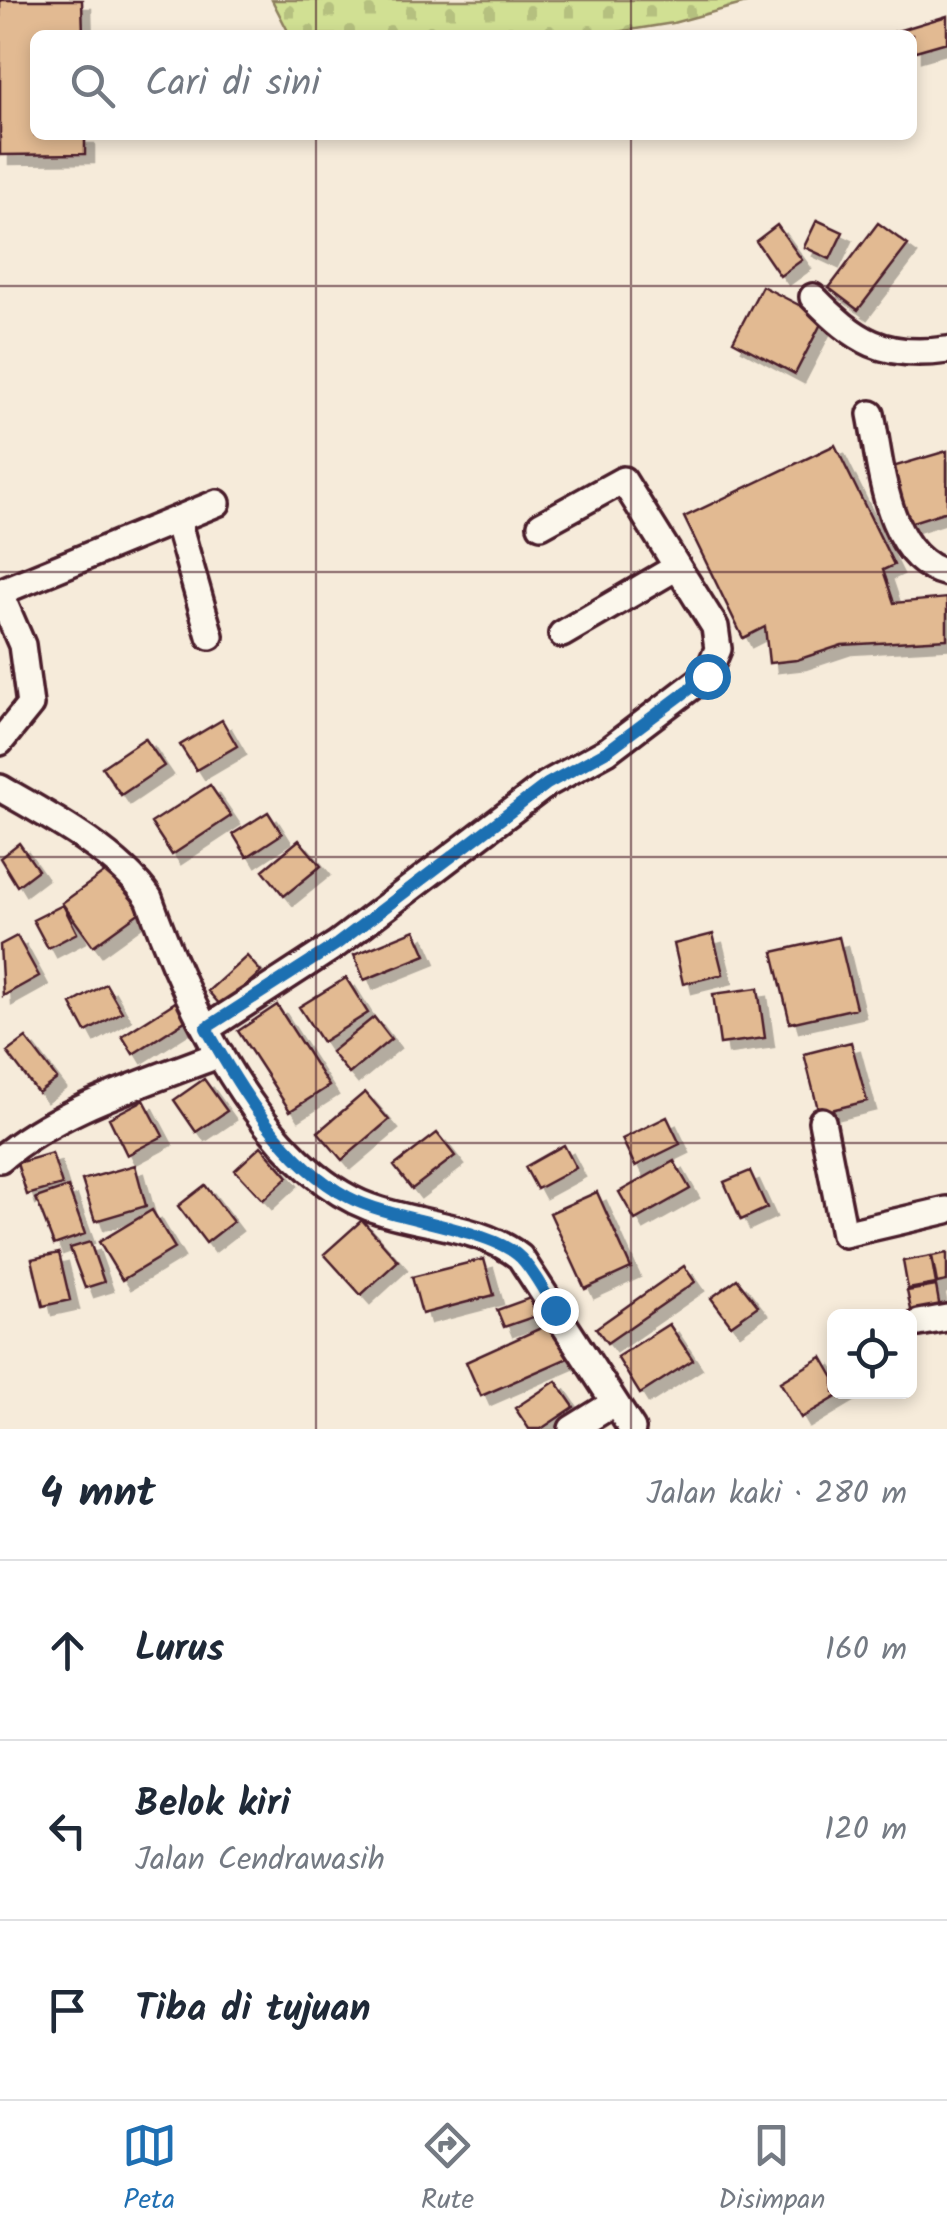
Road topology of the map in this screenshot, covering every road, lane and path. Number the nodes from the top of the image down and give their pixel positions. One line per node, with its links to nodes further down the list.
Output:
1 (813, 297): 2 (street)
2 (947, 350)
3 (871, 414): 8 (street)
4 (217, 503): 5 (street)
5 (177, 520): 9 (street); 11 (street)
6 (541, 525): 7 (street)
7 (677, 567): 10 (street); 14 (street)
8 (947, 573)
9 (0, 593): 12 (street)
10 (562, 634)
11 (210, 636)
12 (0, 742)
13 (0, 788): 14 (street)
14 (206, 1028): 15 (street)
15 (220, 1054): 17 (street); 21 (street)
16 (822, 1121): 18 (street)
17 (0, 1159)
18 (947, 1210)
19 (947, 1318): 20 (street)
20 (919, 1323)
21 (614, 1402): 22 (street); 23 (street)
22 (572, 1429)
23 (632, 1429)

